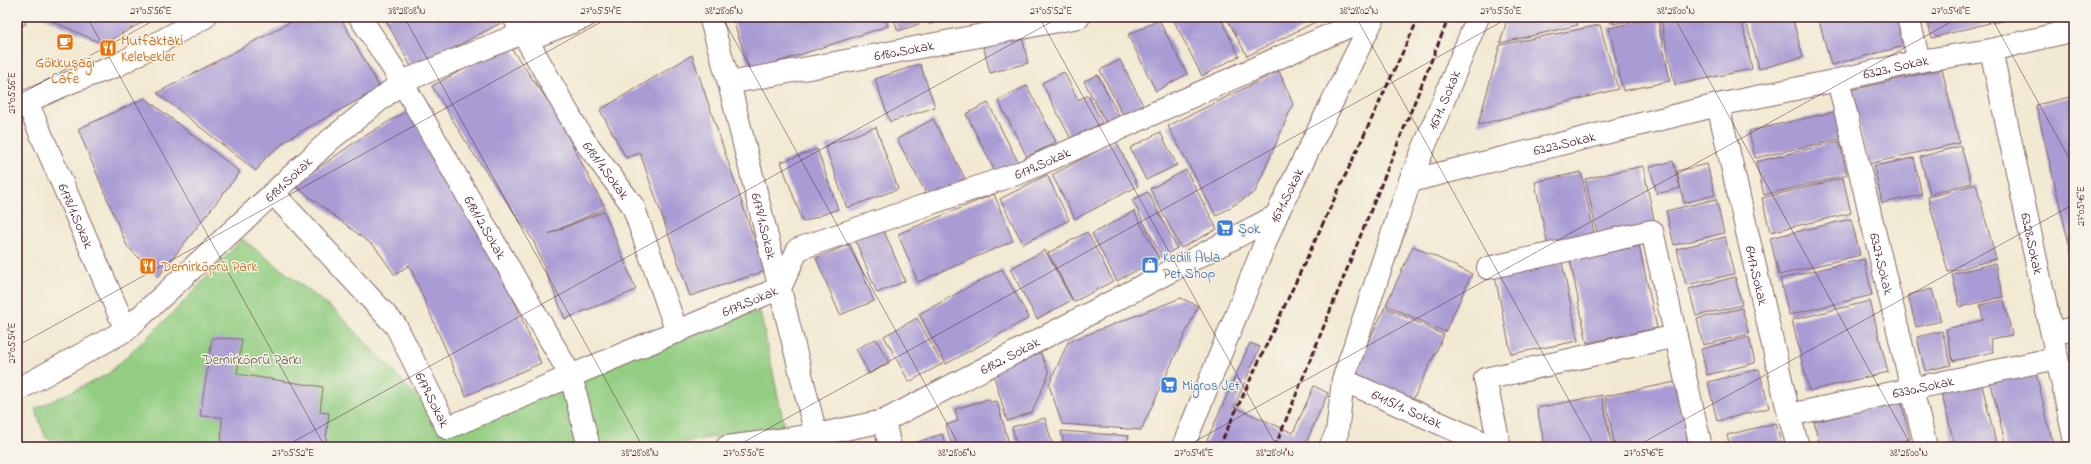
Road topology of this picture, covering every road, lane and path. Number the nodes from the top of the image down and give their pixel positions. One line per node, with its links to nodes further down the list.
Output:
1 (205, 17): 17 (street)
2 (360, 17): 15 (street, 6181/2.Sokak)
3 (585, 17): 10 (street, 6181.Sokak)
4 (710, 17): 16 (street, 6179/1.Sokak)
5 (1079, 17): 16 (street, 6180.Sokak)
6 (1370, 17): 23 (street, 6179.Sokak)
7 (1374, 17): 21 (street, 1671.Sokak)
8 (1478, 17): 19 (street, 1671. Sokak)
9 (1908, 17): 13 (street)
10 (518, 25): 15 (street, 6181.Sokak); 26 (street, 6181/1.Sokak)
11 (2074, 30): 12 (street, 6323. Sokak)
12 (1991, 50): 13 (street, 6323. Sokak); 27 (street, 6328.Sokak)
13 (1919, 61): 14 (street, 6323. Sokak)
14 (1838, 80): 18 (street, 6323. Sokak); 32 (street, 6327.Sokak)
15 (402, 82): 20 (street, 6181.Sokak); 30 (street, 6181/2.Sokak)
16 (729, 83): 23 (street, 6179/1.Sokak)
17 (22, 104): 25 (street, 6178/1.Sokak)
18 (1718, 104): 19 (street, 6323.Sokak); 34 (street, 6417.Sokak)
19 (1410, 181): 31 (street)
20 (274, 194): 25 (street, 6181.Sokak); 30 (street, 6179.Sokak)
21 (1276, 216): 35 (street, 6182. Sokak); 41 (street, 1671.Sokak)
22 (1488, 268): 28 (street)
23 (780, 288): 26 (street, 6179.Sokak); 36 (street, 6179/1.Sokak)
24 (2074, 328): 27 (street)
25 (126, 330): 33 (street, 6181.Sokak)
26 (677, 332): 30 (street, 6179.Sokak)
27 (2052, 333): 29 (street, 6328.Sokak)
28 (1676, 336): 44 (street); 45 (street)
29 (2057, 358): 32 (street, 6330.Sokak); 37 (street, 6328.Sokak)
30 (571, 376): 38 (street, 6181/2.Sokak)
31 (1343, 380): 42 (street); 43 (street, 6415/1. Sokak)
32 (1913, 389): 34 (street, 6330.Sokak); 47 (street, 6327.Sokak)
33 (17, 390)
34 (1789, 415): 46 (street, 6417.Sokak)
35 (884, 421): 36 (street, 6182. Sokak); 40 (street)
36 (816, 435): 39 (street, 6182. Sokak)
37 (2074, 437)
38 (589, 447)
39 (727, 447)
40 (890, 447)
41 (1183, 447)
42 (1330, 447)
43 (1492, 447)
44 (1500, 447)
45 (1701, 447)
46 (1798, 447)
47 (1926, 447)

